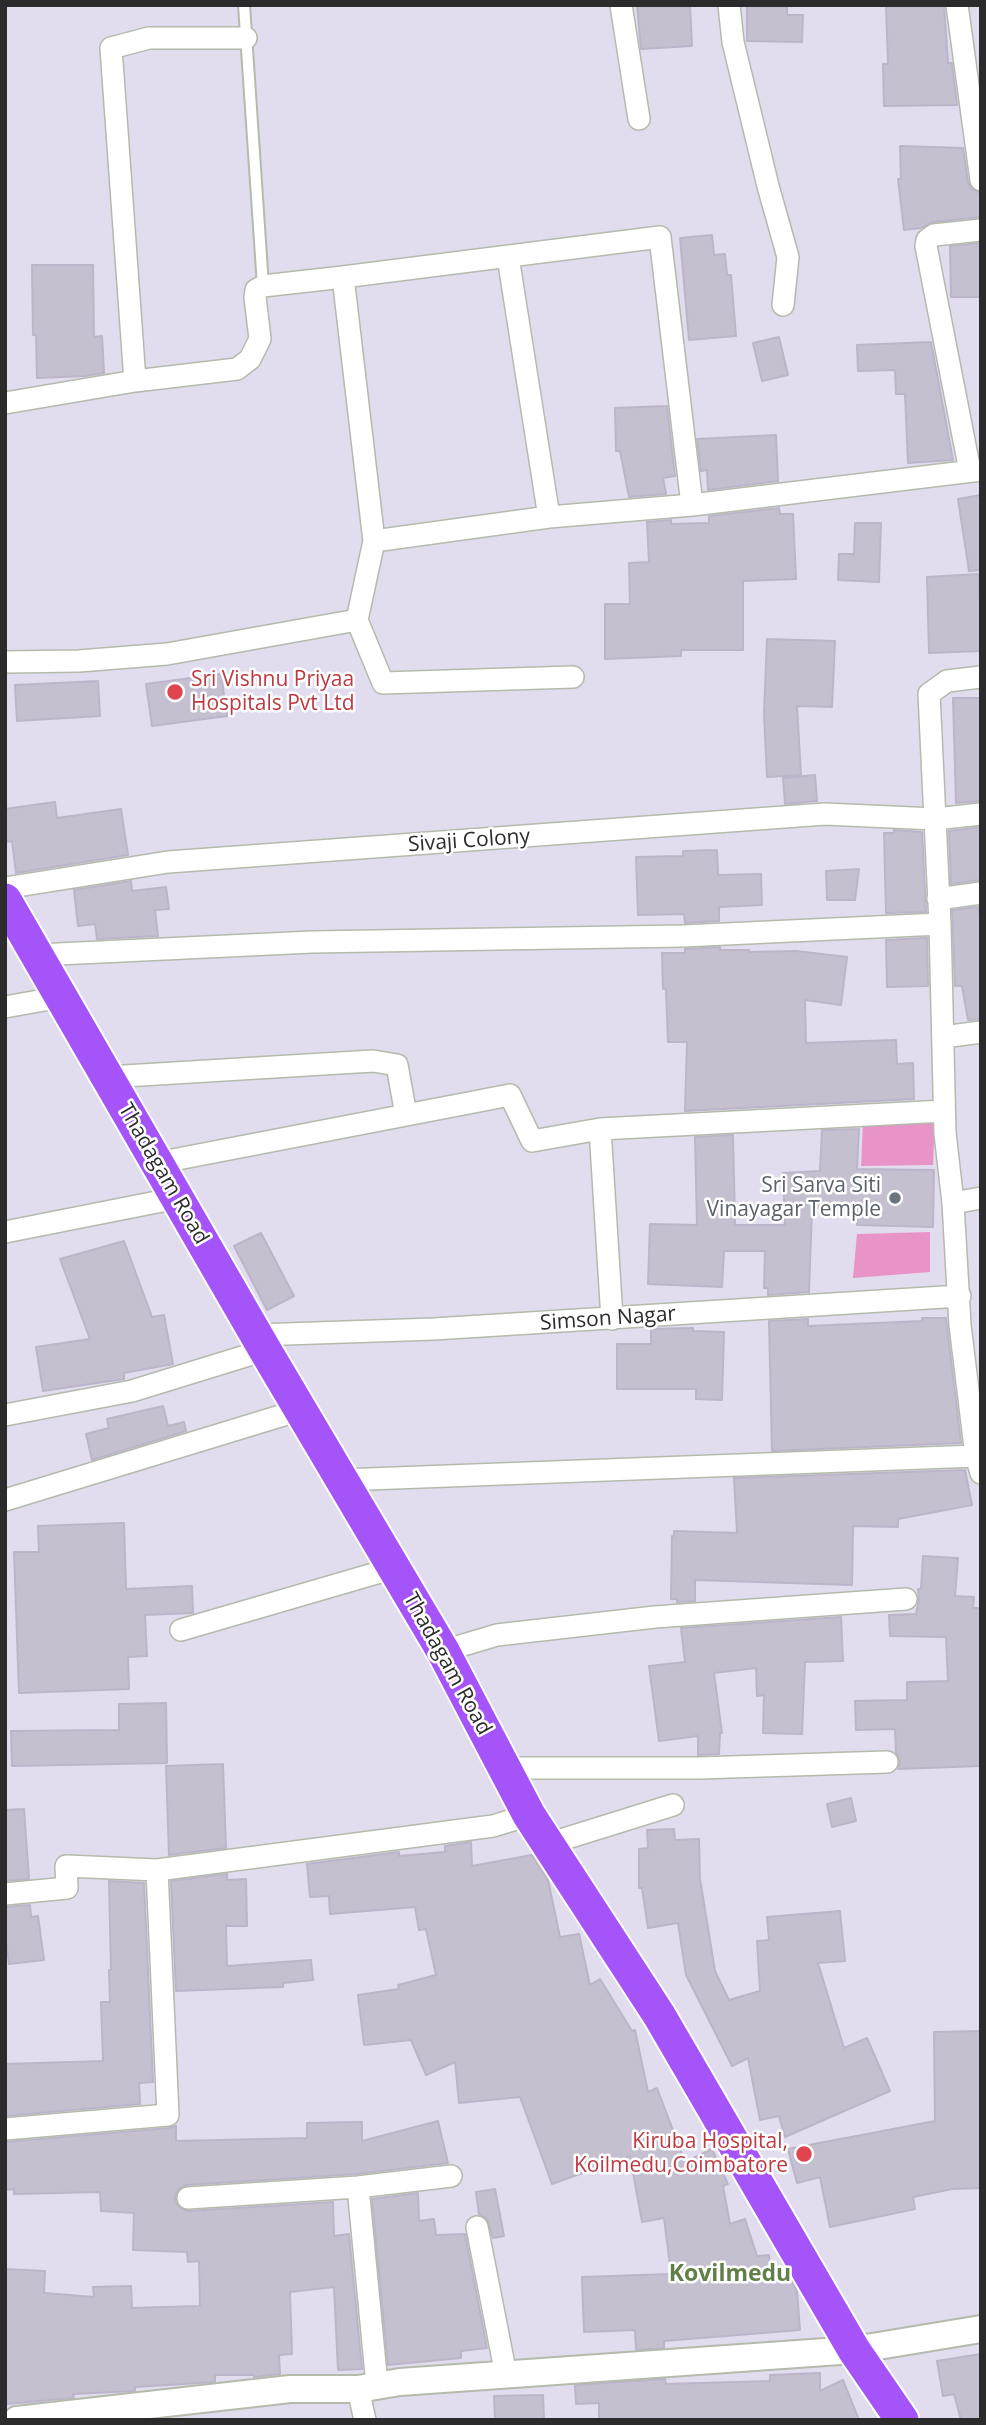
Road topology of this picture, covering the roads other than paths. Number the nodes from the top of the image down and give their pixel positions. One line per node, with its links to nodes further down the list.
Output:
1 (244, 5): 5 (lane)
2 (621, 5): 6 (street)
3 (729, 5): 12 (street)
4 (957, 5): 7 (street)
5 (246, 38): 11 (lane); 13 (street)
6 (639, 119)
7 (981, 180)
8 (981, 230): 15 (street)
9 (508, 257): 10 (street); 16 (street); 17 (street)
10 (343, 277): 11 (street); 18 (street)
11 (263, 286): 13 (street)
12 (783, 305)
13 (135, 382): 14 (street)
14 (5, 402)
15 (975, 470): 16 (street)
16 (692, 505): 17 (street)
17 (549, 517): 18 (street)
18 (374, 541): 19 (street)
19 (357, 620): 20 (street); 21 (street)
20 (5, 662)
21 (573, 677)
22 (981, 677): 24 (street)
23 (981, 814): 24 (street, Sivaji Colony)
24 (935, 819): 25 (street, Sivaji Colony); 27 (street)
25 (5, 888)
26 (981, 893): 27 (street)
27 (938, 899): 29 (street)
28 (5, 900): 30 (main road, Thadagam Road)
29 (940, 924): 30 (street); 34 (street)
30 (37, 955): 31 (main road, Thadagam Road)
31 (61, 997): 32 (street); 35 (main road, Thadagam Road)
32 (5, 1007)
33 (981, 1032): 34 (street)
34 (943, 1037): 36 (street)
35 (108, 1077): 37 (street); 39 (main road, Thadagam Road)
36 (944, 1111): 38 (street); 42 (street)
37 (406, 1115): 38 (street); 39 (street)
38 (600, 1129): 45 (street)
39 (157, 1163): 40 (main road, Thadagam Road)
40 (177, 1198): 43 (street); 46 (main road, Thadagam Road)
41 (981, 1198): 42 (street)
42 (953, 1203): 44 (street)
43 (5, 1232)
44 (960, 1296): 45 (street, Simson Nagar); 49 (street)
45 (612, 1319): 46 (street, Simson Nagar)
46 (261, 1343): 47 (main road, Thadagam Road); 48 (street, Simson Nagar)
47 (300, 1410): 50 (main road, Thadagam Road); 51 (street)
48 (5, 1415)
49 (979, 1465): 50 (street)
50 (342, 1480): 52 (main road, Thadagam Road)
51 (5, 1500)
52 (394, 1568): 54 (street); 55 (main road, Thadagam Road)
53 (905, 1599): 55 (street)
54 (181, 1630)
55 (443, 1651): 57 (main road, Thadagam Road)
56 (887, 1762): 57 (street)
57 (504, 1768): 59 (main road, Thadagam Road)
58 (673, 1805): 60 (street)
59 (529, 1815): 60 (main road, Thadagam Road); 61 (street)
60 (548, 1844): 69 (main road, Thadagam Road)
61 (157, 1870): 62 (street); 63 (street)
62 (5, 1894)
63 (5, 2129)
64 (451, 2176): 65 (street)
65 (358, 2187): 66 (street); 71 (street)
66 (188, 2198)
67 (477, 2227): 70 (street)
68 (981, 2329): 69 (street)
69 (854, 2350): 70 (street); 74 (main road, Thadagam Road)
70 (506, 2375): 71 (street)
71 (367, 2387): 72 (street); 73 (street)
72 (17, 2420)
73 (365, 2420)
74 (902, 2420)

